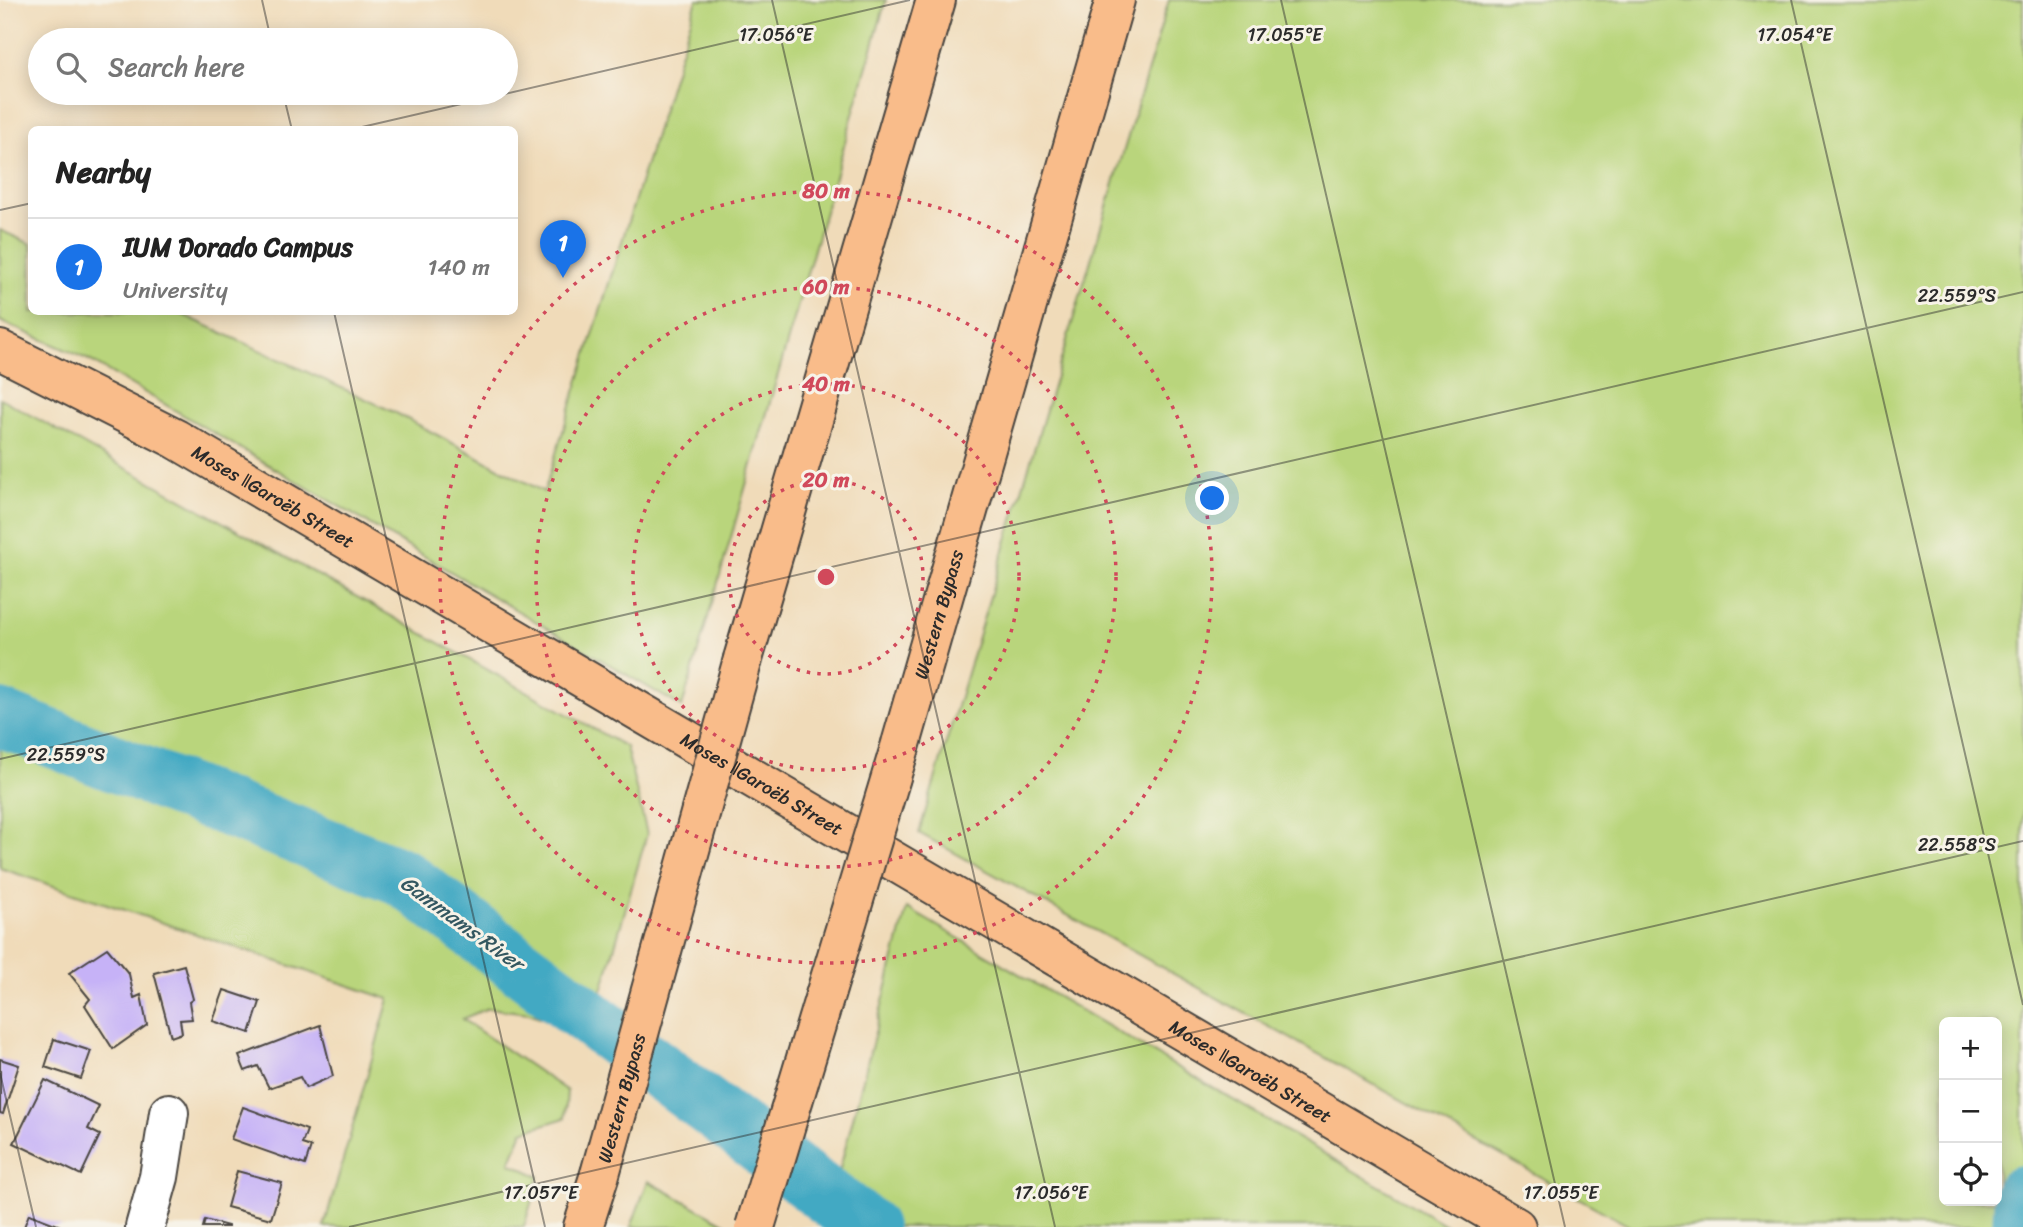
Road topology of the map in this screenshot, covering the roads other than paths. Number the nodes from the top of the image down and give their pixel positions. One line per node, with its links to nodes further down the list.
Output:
1 (936, 0): 6 (main road, Western Bypass, bridge)
2 (1115, 0): 7 (main road, Western Bypass, bridge)
3 (0, 350): 8 (main road, Moses ǁGaroëb Street)
4 (169, 1113): 5 (street)
5 (145, 1227)
6 (583, 1227)
7 (755, 1227)
8 (1516, 1227)

